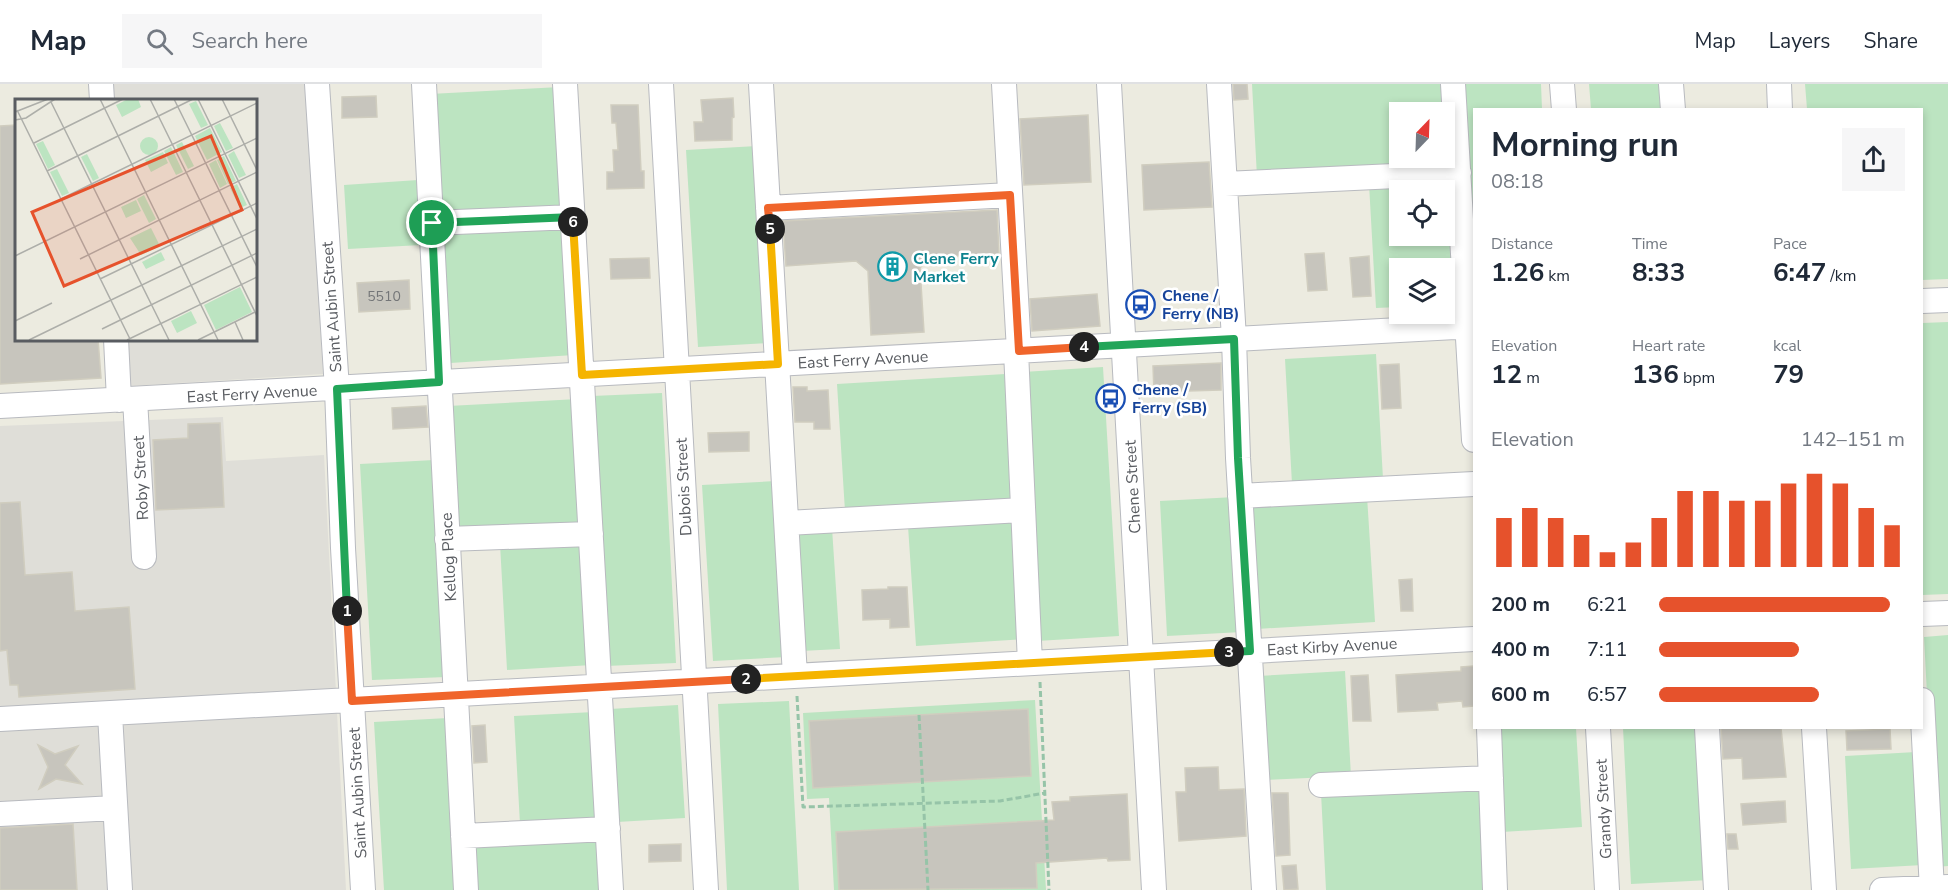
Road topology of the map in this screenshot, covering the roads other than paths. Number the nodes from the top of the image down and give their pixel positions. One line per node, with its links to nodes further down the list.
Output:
1 (101, 84): 14 (street)
2 (317, 84): 35 (street, Saint Aubin Street)
3 (424, 84): 23 (street, Kellog Place)
4 (566, 84): 22 (street)
5 (661, 84): 32 (street, Dubois Street)
6 (761, 84): 21 (street)
7 (1004, 84): 20 (street)
8 (1109, 84): 29 (street, Chene Street)
9 (1220, 84): 19 (street)
10 (1453, 84): 18 (street)
11 (1563, 84): 15 (street)
12 (1671, 84): 16 (street)
13 (1779, 84): 17 (street)
14 (102, 99)
15 (1564, 108)
16 (1673, 108)
17 (1780, 108)
18 (1459, 173): 19 (street); 26 (street)
19 (1225, 184): 27 (street)
20 (1010, 195): 21 (street); 30 (street)
21 (768, 208): 31 (street)
22 (573, 217): 23 (street); 33 (street)
23 (432, 223): 34 (street, Kellog Place)
24 (1948, 300): 25 (street)
25 (1923, 301)
26 (1471, 326): 27 (street, East Ferry Avenue); 37 (street)
27 (1234, 339): 29 (street, East Ferry Avenue); 40 (street)
28 (116, 340): 36 (street, Roby Street)
29 (1124, 345): 30 (street, East Ferry Avenue); 50 (street, Chene Street)
30 (1017, 351): 31 (street, East Ferry Avenue); 41 (street)
31 (778, 364): 32 (street, East Ferry Avenue); 42 (street)
32 (677, 369): 33 (street, East Ferry Avenue); 53 (street, Dubois Street)
33 (582, 375): 34 (street, East Ferry Avenue); 43 (street)
34 (439, 382): 35 (street, East Ferry Avenue); 44 (street, Kellog Place)
35 (337, 389): 36 (street, East Ferry Avenue); 56 (street, Saint Aubin Street)
36 (127, 400): 38 (street, East Ferry Avenue); 45 (street, Roby Street)
37 (1473, 402)
38 (0, 406)
39 (1473, 484): 40 (street)
40 (1240, 496): 49 (street)
41 (1023, 510): 42 (street); 51 (street)
42 (787, 523): 52 (street)
43 (591, 534): 44 (street); 54 (street)
44 (447, 539): 55 (street, Kellog Place)
45 (144, 557)
46 (1948, 613): 47 (street)
47 (1923, 614)
48 (1473, 639): 49 (street, East Kirby Avenue)
49 (1250, 651): 50 (street, East Kirby Avenue); 77 (street)
50 (1141, 657): 51 (street, East Kirby Avenue); 76 (street, Chene Street)
51 (1034, 663): 52 (street, East Kirby Avenue)
52 (795, 676): 53 (street, East Kirby Avenue)
53 (694, 682): 54 (street, East Kirby Avenue); 75 (street, Dubois Street)
54 (600, 687): 55 (street, East Kirby Avenue); 68 (street)
55 (456, 695): 56 (street, East Kirby Avenue); 69 (street, Kellog Place)
56 (352, 701): 58 (street, East Kirby Avenue); 72 (street, Saint Aubin Street)
57 (1923, 713): 70 (street)
58 (110, 714): 59 (street, East Kirby Avenue); 66 (street)
59 (0, 719)
60 (1490, 729): 64 (street)
61 (1598, 729): 79 (street, Grandy Street)
62 (1707, 729): 80 (street)
63 (1814, 729): 81 (street)
64 (1491, 778): 65 (street); 78 (street)
65 (1321, 785)
66 (115, 808): 67 (street); 71 (street)
67 (0, 814)
68 (608, 829): 69 (street); 74 (street)
69 (463, 836): 73 (street, Kellog Place)
70 (1937, 888): 82 (street)
71 (120, 890)
72 (363, 890)
73 (466, 890)
74 (611, 890)
75 (706, 890)
76 (1154, 890)
77 (1264, 890)
78 (1495, 890)
79 (1607, 890)
80 (1716, 890)
81 (1824, 890)
82 (1882, 890)

